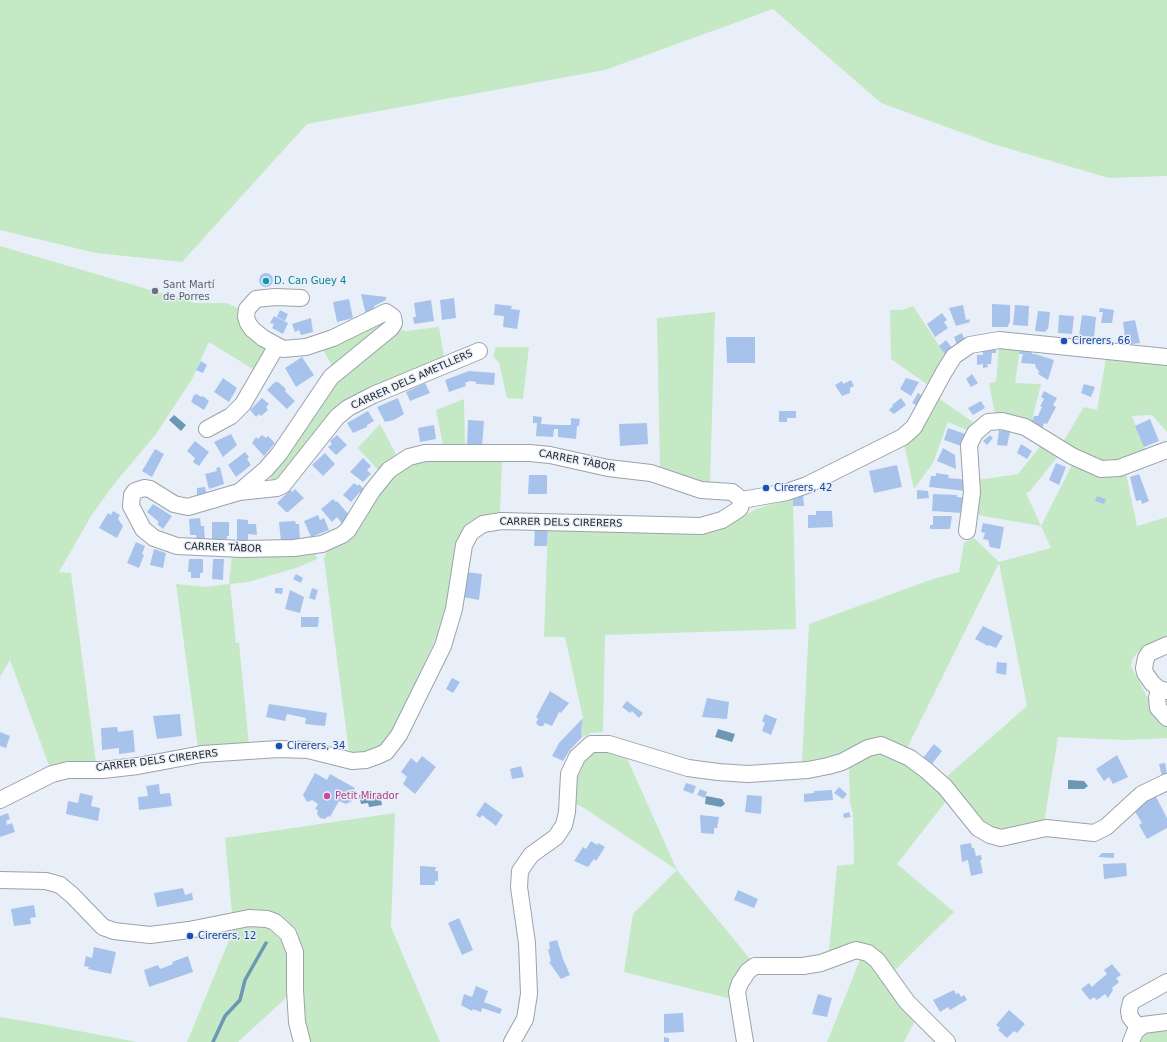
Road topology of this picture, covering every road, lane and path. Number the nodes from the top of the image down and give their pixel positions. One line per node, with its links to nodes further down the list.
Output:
1 (301, 298): 2 (street)
2 (276, 347): 5 (street); 7 (street, CARRER TÀBOR)
3 (479, 351): 7 (street, CARRER DELS AMETLLERS)
4 (1167, 356): 8 (street)
5 (207, 429)
6 (1167, 450): 9 (street)
7 (239, 492): 8 (street, CARRER TÀBOR)
8 (742, 500): 14 (street, CARRER DELS CIRERERS)
9 (966, 531)
10 (1167, 645): 11 (street)
11 (1163, 690): 12 (street)
12 (1167, 718)
13 (1167, 782): 20 (street)
14 (0, 800)
15 (0, 880): 19 (street)
16 (1167, 982): 18 (street)
17 (1167, 1022): 18 (street)
18 (1139, 1028): 23 (street)
19 (302, 1042)
20 (512, 1042)
21 (745, 1042): 22 (street)
22 (947, 1042)
23 (1132, 1042)

